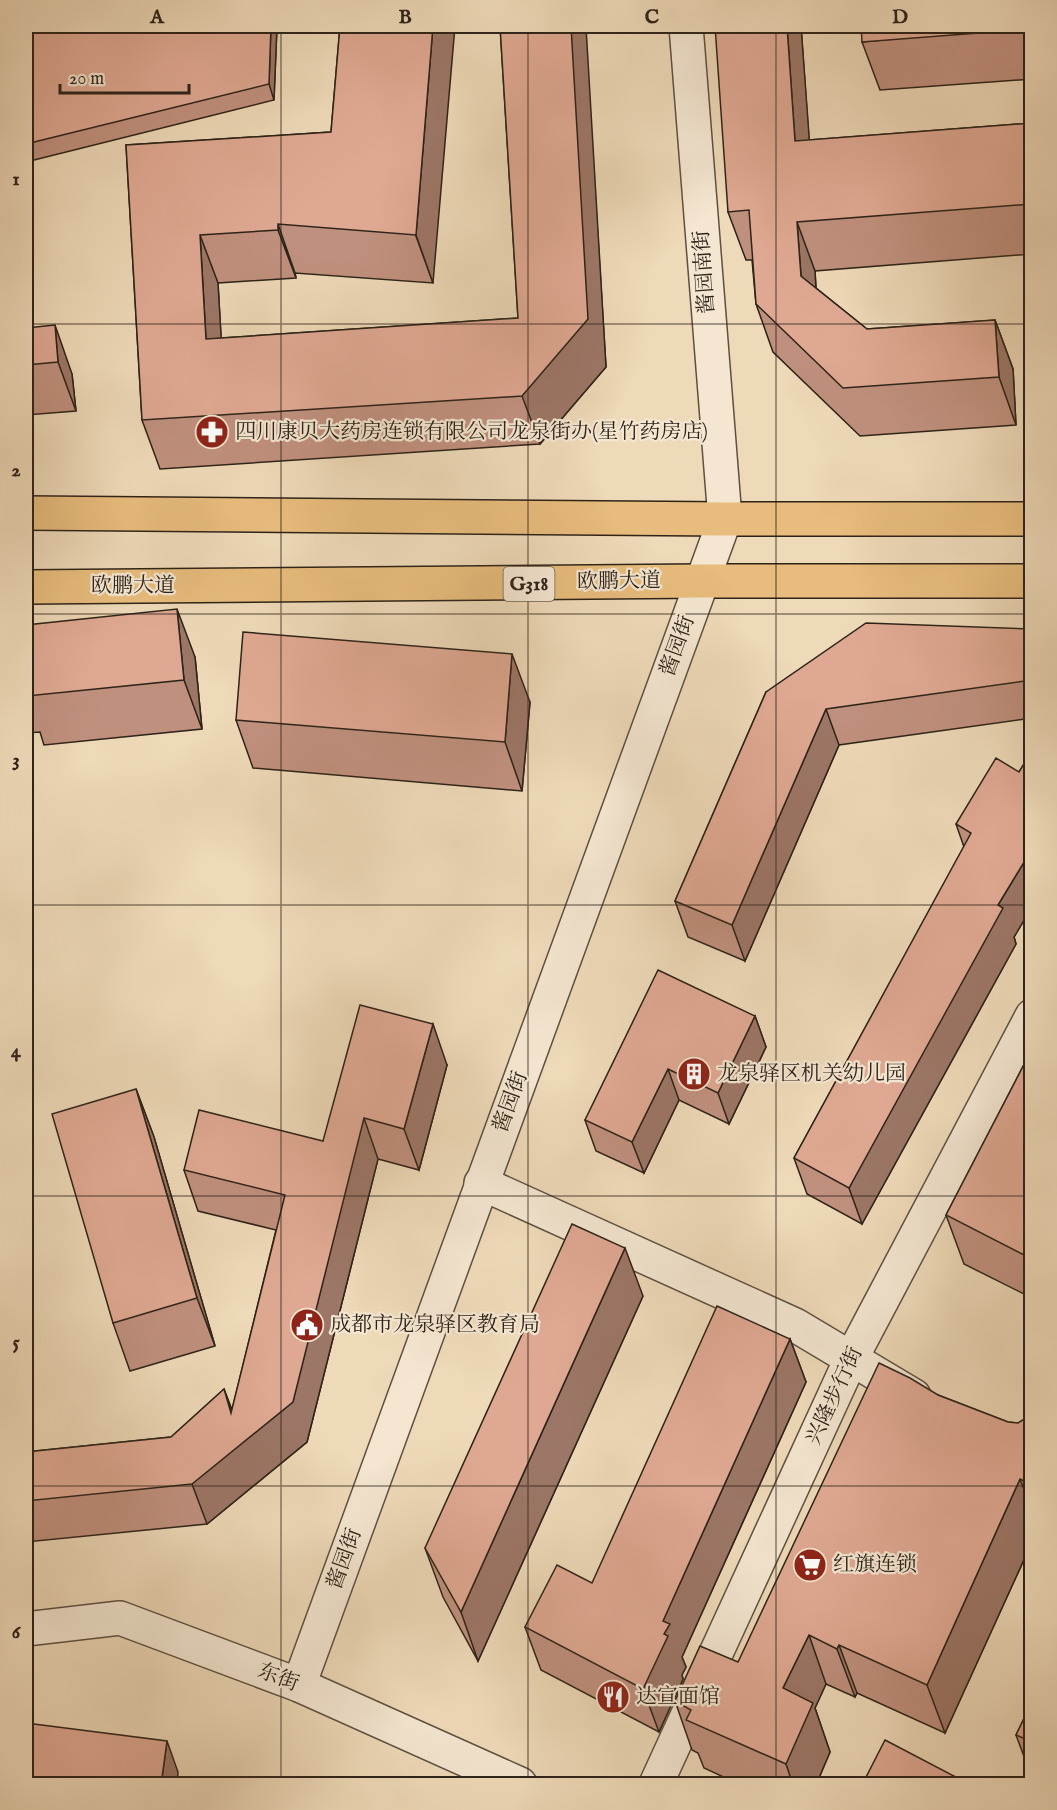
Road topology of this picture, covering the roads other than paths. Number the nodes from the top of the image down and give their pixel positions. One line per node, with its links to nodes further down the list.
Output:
1 (686, 26): 3 (street, 酱园南街)
2 (26, 513): 3 (highway)
3 (724, 519): 4 (highway); 5 (street, 酱园街)
4 (1032, 519)
5 (702, 581): 6 (highway, 欧鹏大道 / G318); 7 (highway, 欧鹏大道 / G318); 9 (street, 酱园街)
6 (1032, 581)
7 (26, 586)
8 (1032, 1016): 10 (street, 兴隆步行街)
9 (481, 1183): 10 (street); 13 (street, 酱园街)
10 (851, 1359): 11 (street); 15 (street, 兴隆步行街)
11 (942, 1413)
12 (26, 1629): 13 (street, 东街)
13 (298, 1685): 14 (street, 东街)
14 (520, 1785)
15 (656, 1785)

